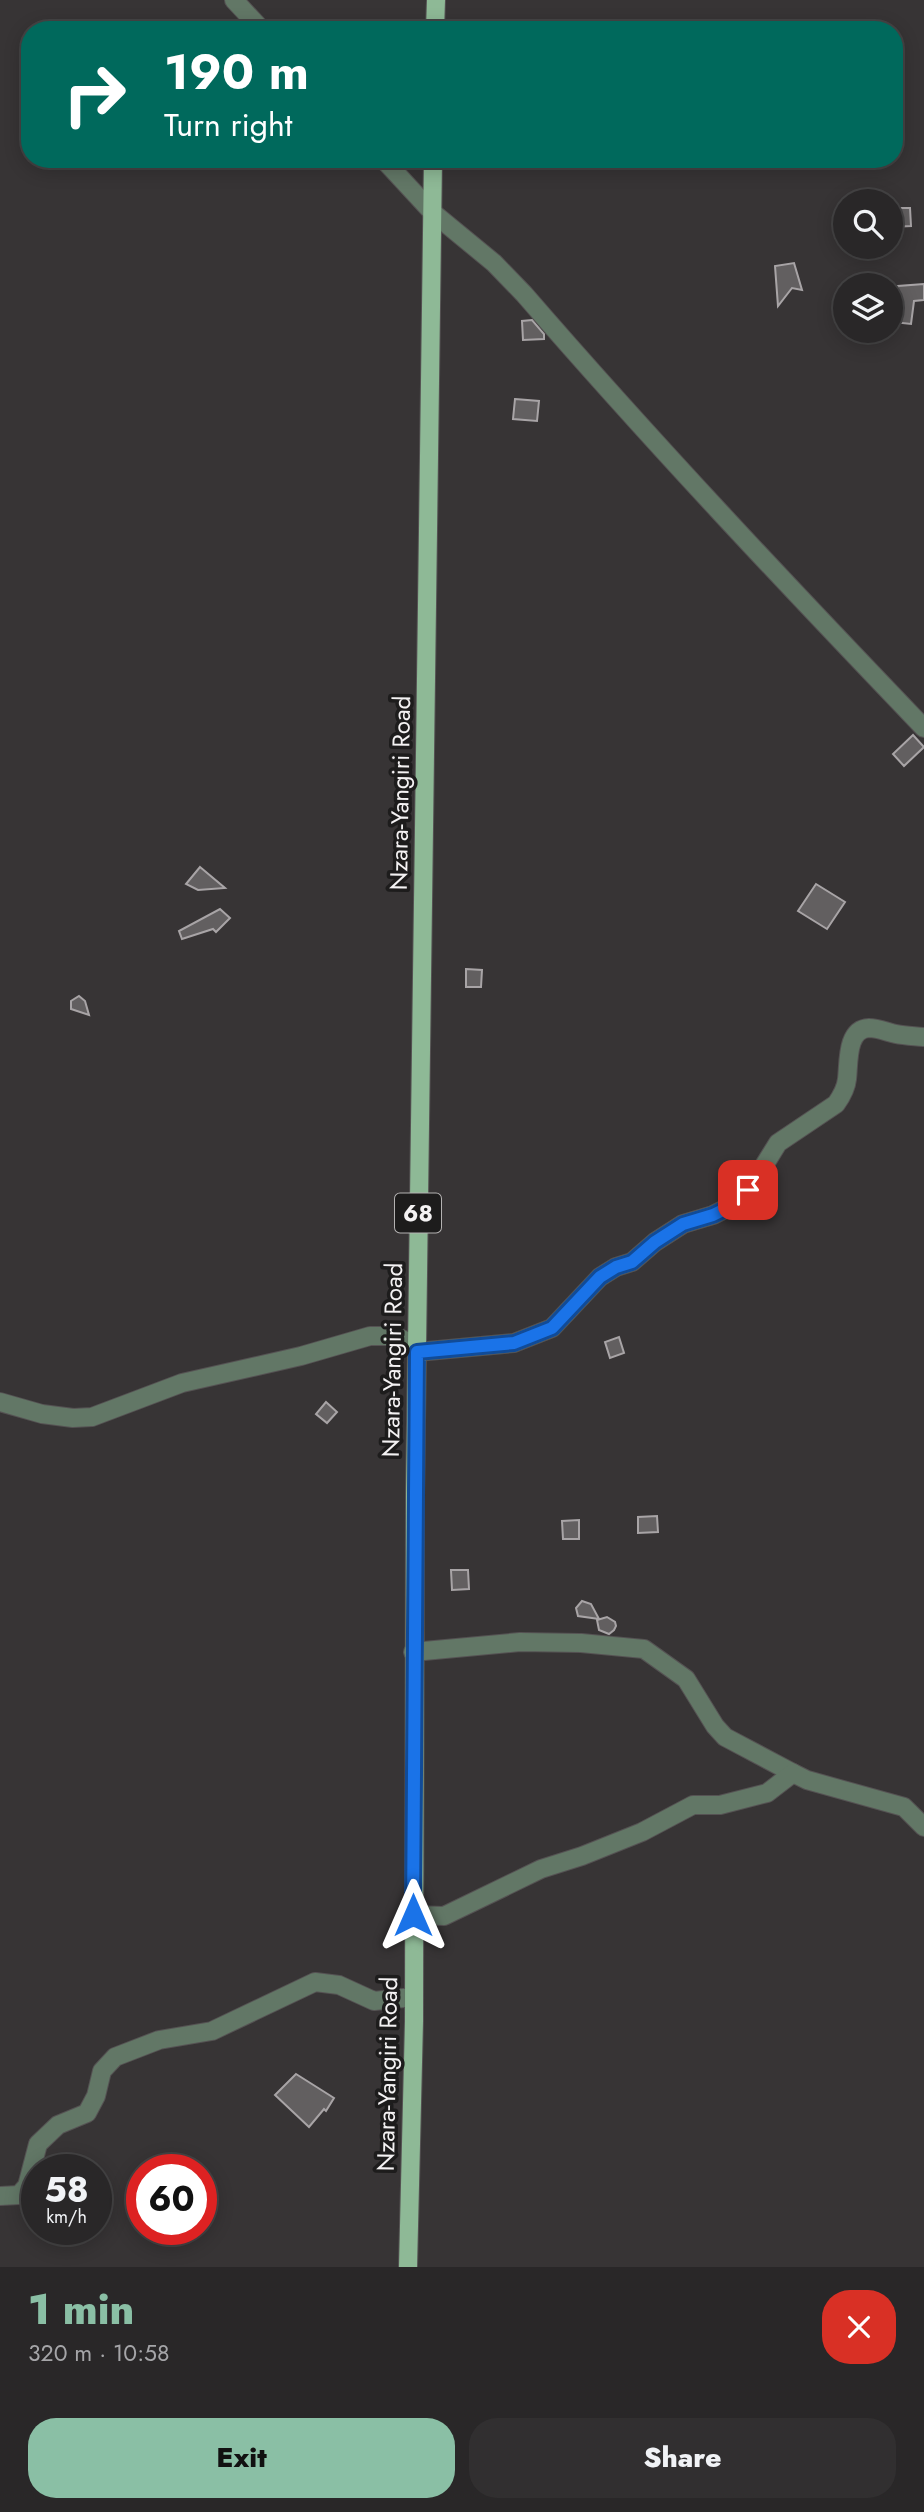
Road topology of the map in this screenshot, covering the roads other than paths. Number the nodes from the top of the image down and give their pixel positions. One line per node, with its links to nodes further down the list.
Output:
1 (234, 0): 3 (street)
2 (436, 0): 4 (main road)
3 (254, 21)
4 (435, 21)
5 (391, 168): 7 (street)
6 (433, 168): 7 (main road, Nzara-Yangiri Road / 68)
7 (432, 212): 8 (street); 10 (main road, Nzara-Yangiri Road / 68)
8 (924, 728)
9 (924, 1037): 10 (street)
10 (417, 1352): 11 (street); 12 (main road, Nzara-Yangiri Road / 68)
11 (0, 1402)
12 (413, 1652): 13 (street); 15 (main road, Nzara-Yangiri Road / 68)
13 (793, 1773): 14 (street); 15 (street)
14 (924, 1827)
15 (413, 1915): 16 (main road, Nzara-Yangiri Road / 68)
16 (414, 1997): 17 (street); 18 (main road, Nzara-Yangiri Road / 68)
17 (0, 2196)
18 (408, 2267)

